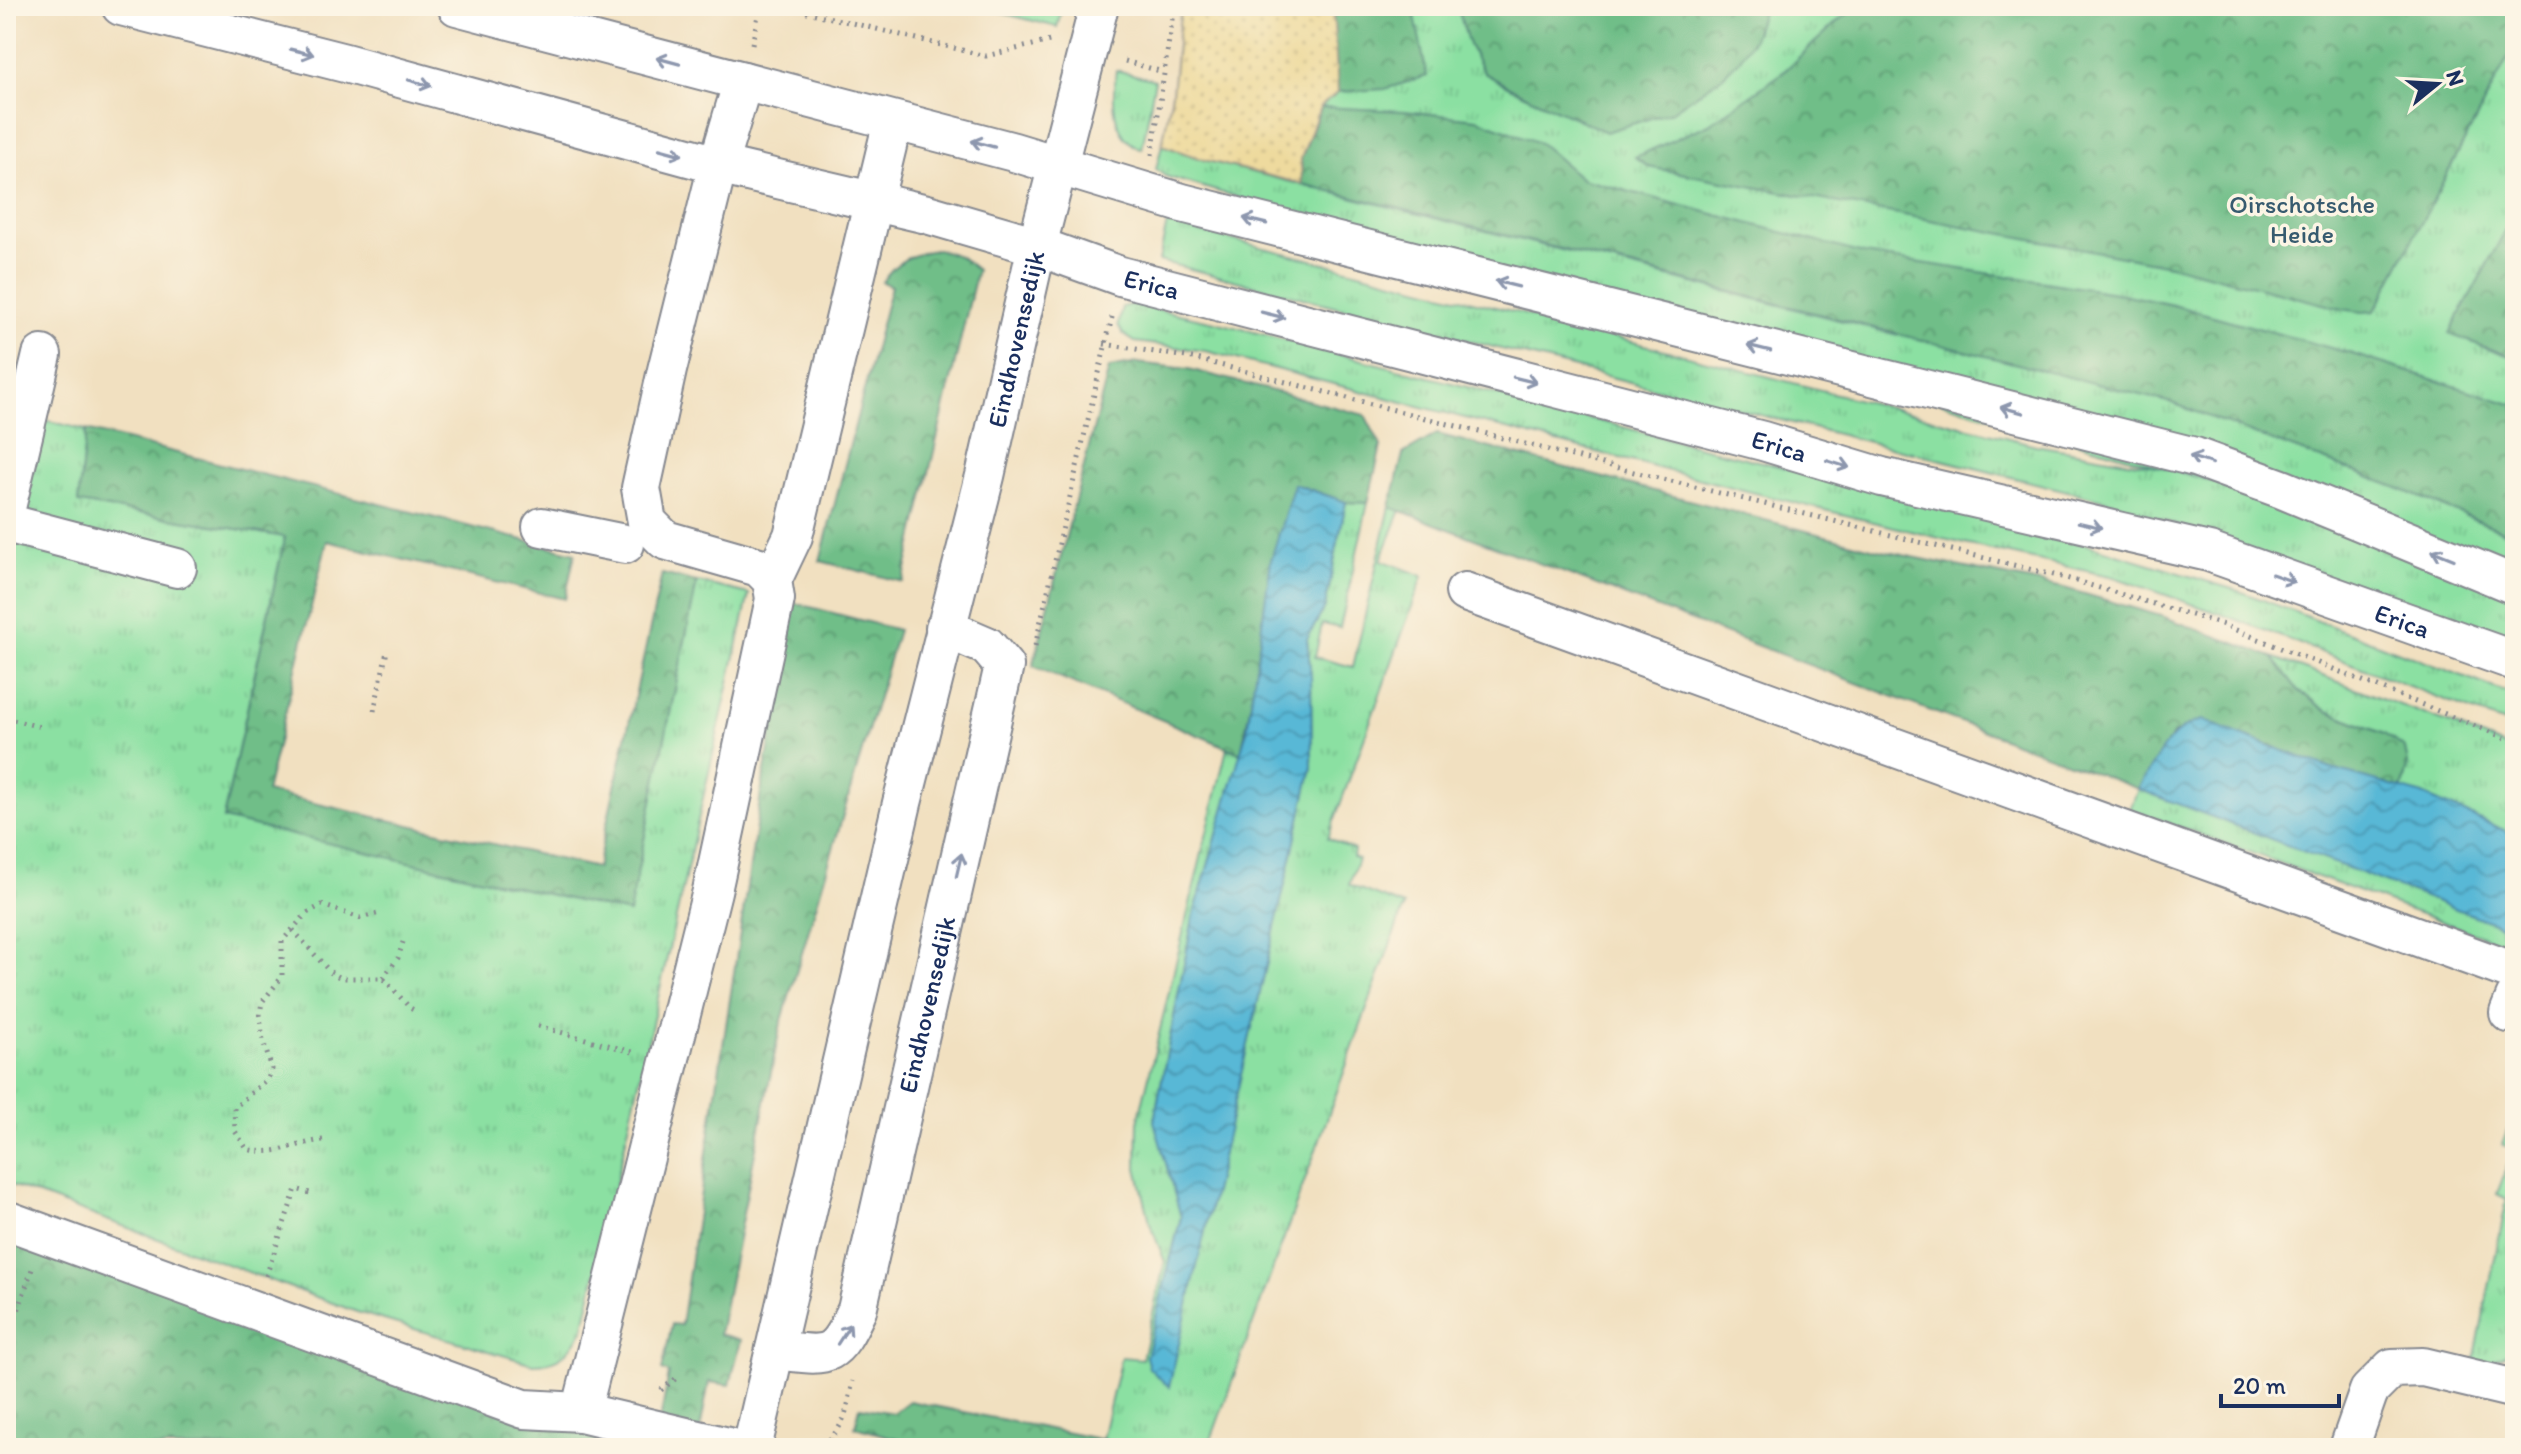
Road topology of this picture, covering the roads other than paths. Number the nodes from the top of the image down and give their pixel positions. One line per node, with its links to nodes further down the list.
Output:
1 (121, 6): 6 (street, Erica, one-way to 6)
2 (457, 6): 4 (street, one-way to 2)
3 (1099, 6): 7 (street, Eindhovensedijk)
4 (743, 81): 5 (street); 6 (street)
5 (893, 121): 7 (street, one-way to 5); 8 (street)
6 (718, 165): 8 (street, Erica); 14 (street)
7 (1058, 165): 9 (street, Eindhovensedijk); 17 (street, one-way to 7)
8 (876, 202): 9 (street, Erica); 16 (street)
9 (1037, 246): 19 (street, Eindhovensedijk); 20 (street, Erica, one-way to 20)
10 (42, 355): 11 (street)
11 (6, 508)
12 (6, 523): 15 (street)
13 (542, 527): 14 (street)
14 (631, 544): 16 (street)
15 (177, 568)
16 (772, 580): 25 (street)
17 (2515, 585)
18 (1465, 592): 21 (street)
19 (945, 628): 23 (street, Eindhovensedijk); 23 (street, Eindhovensedijk, one-way to 19)
20 (2515, 661)
21 (2515, 972)
22 (6, 1220): 25 (street)
23 (775, 1350): 27 (street, Eindhovensedijk)
24 (2515, 1389): 28 (street)
25 (581, 1412): 26 (street)
26 (732, 1448)
27 (752, 1448)
28 (2349, 1448)

